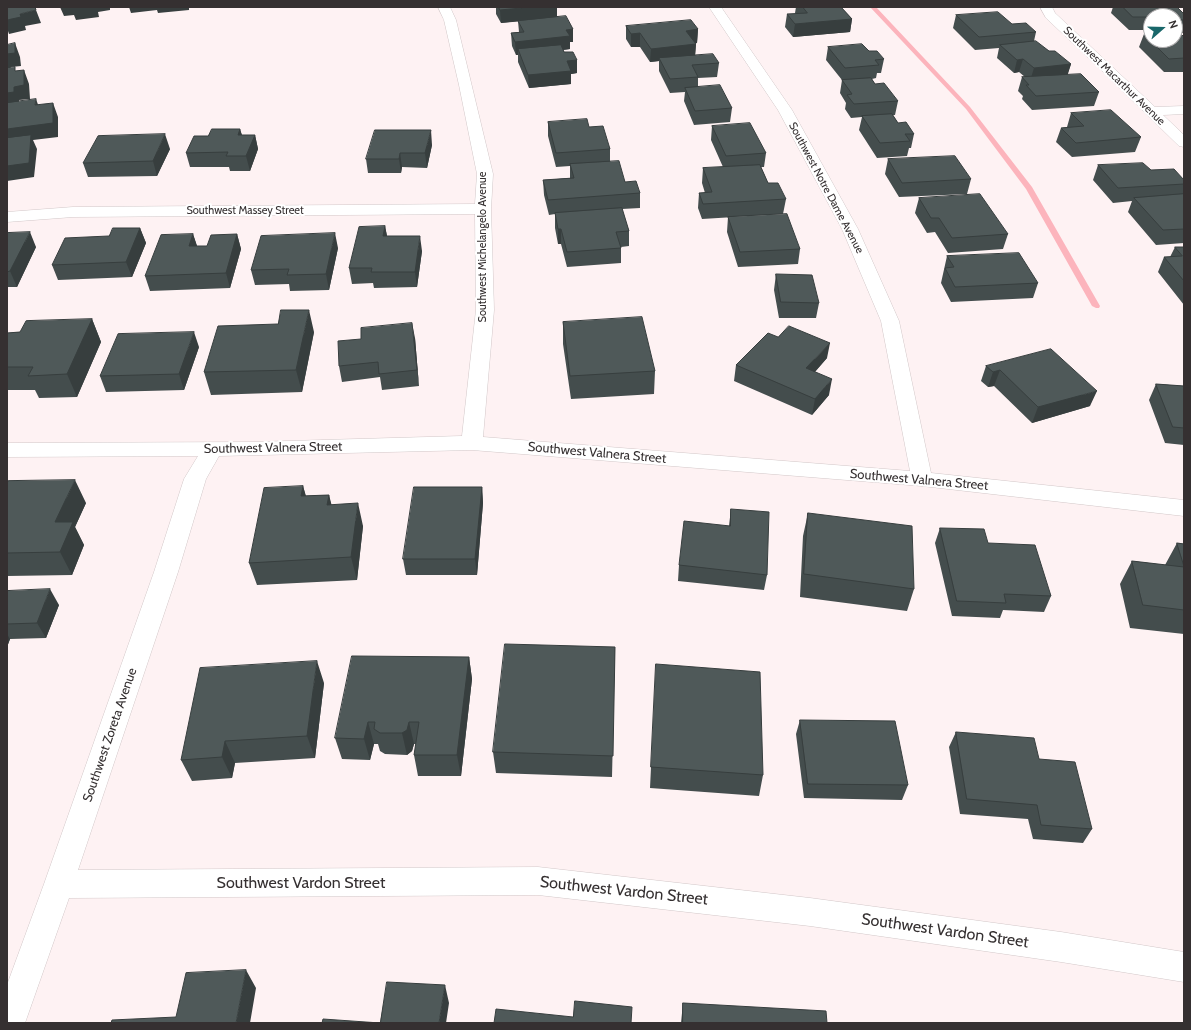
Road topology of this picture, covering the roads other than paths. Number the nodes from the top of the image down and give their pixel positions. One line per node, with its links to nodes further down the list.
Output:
1 (444, 7): 7 (street, Southwest Michelangelo Avenue)
2 (715, 7): 12 (street, Southwest Notre Dame Avenue)
3 (1046, 7): 5 (street, Southwest Macarthur Avenue)
4 (1184, 110): 5 (street)
5 (1151, 111): 6 (street, Southwest Macarthur Avenue)
6 (1184, 143)
7 (483, 209): 8 (street, Southwest Massey Street); 9 (street, Southwest Michelangelo Avenue)
8 (7, 217)
9 (472, 443): 10 (street, Southwest Valnera Street); 12 (street, Southwest Valnera Street)
10 (213, 449): 11 (street, Southwest Valnera Street); 14 (street, Southwest Zoreta Avenue)
11 (7, 450)
12 (922, 479): 13 (street, Southwest Valnera Street)
13 (1184, 508)
14 (59, 884): 15 (street, Southwest Vardon Street); 16 (street, Southwest Zoreta Avenue)
15 (1184, 967)
16 (9, 1023)

